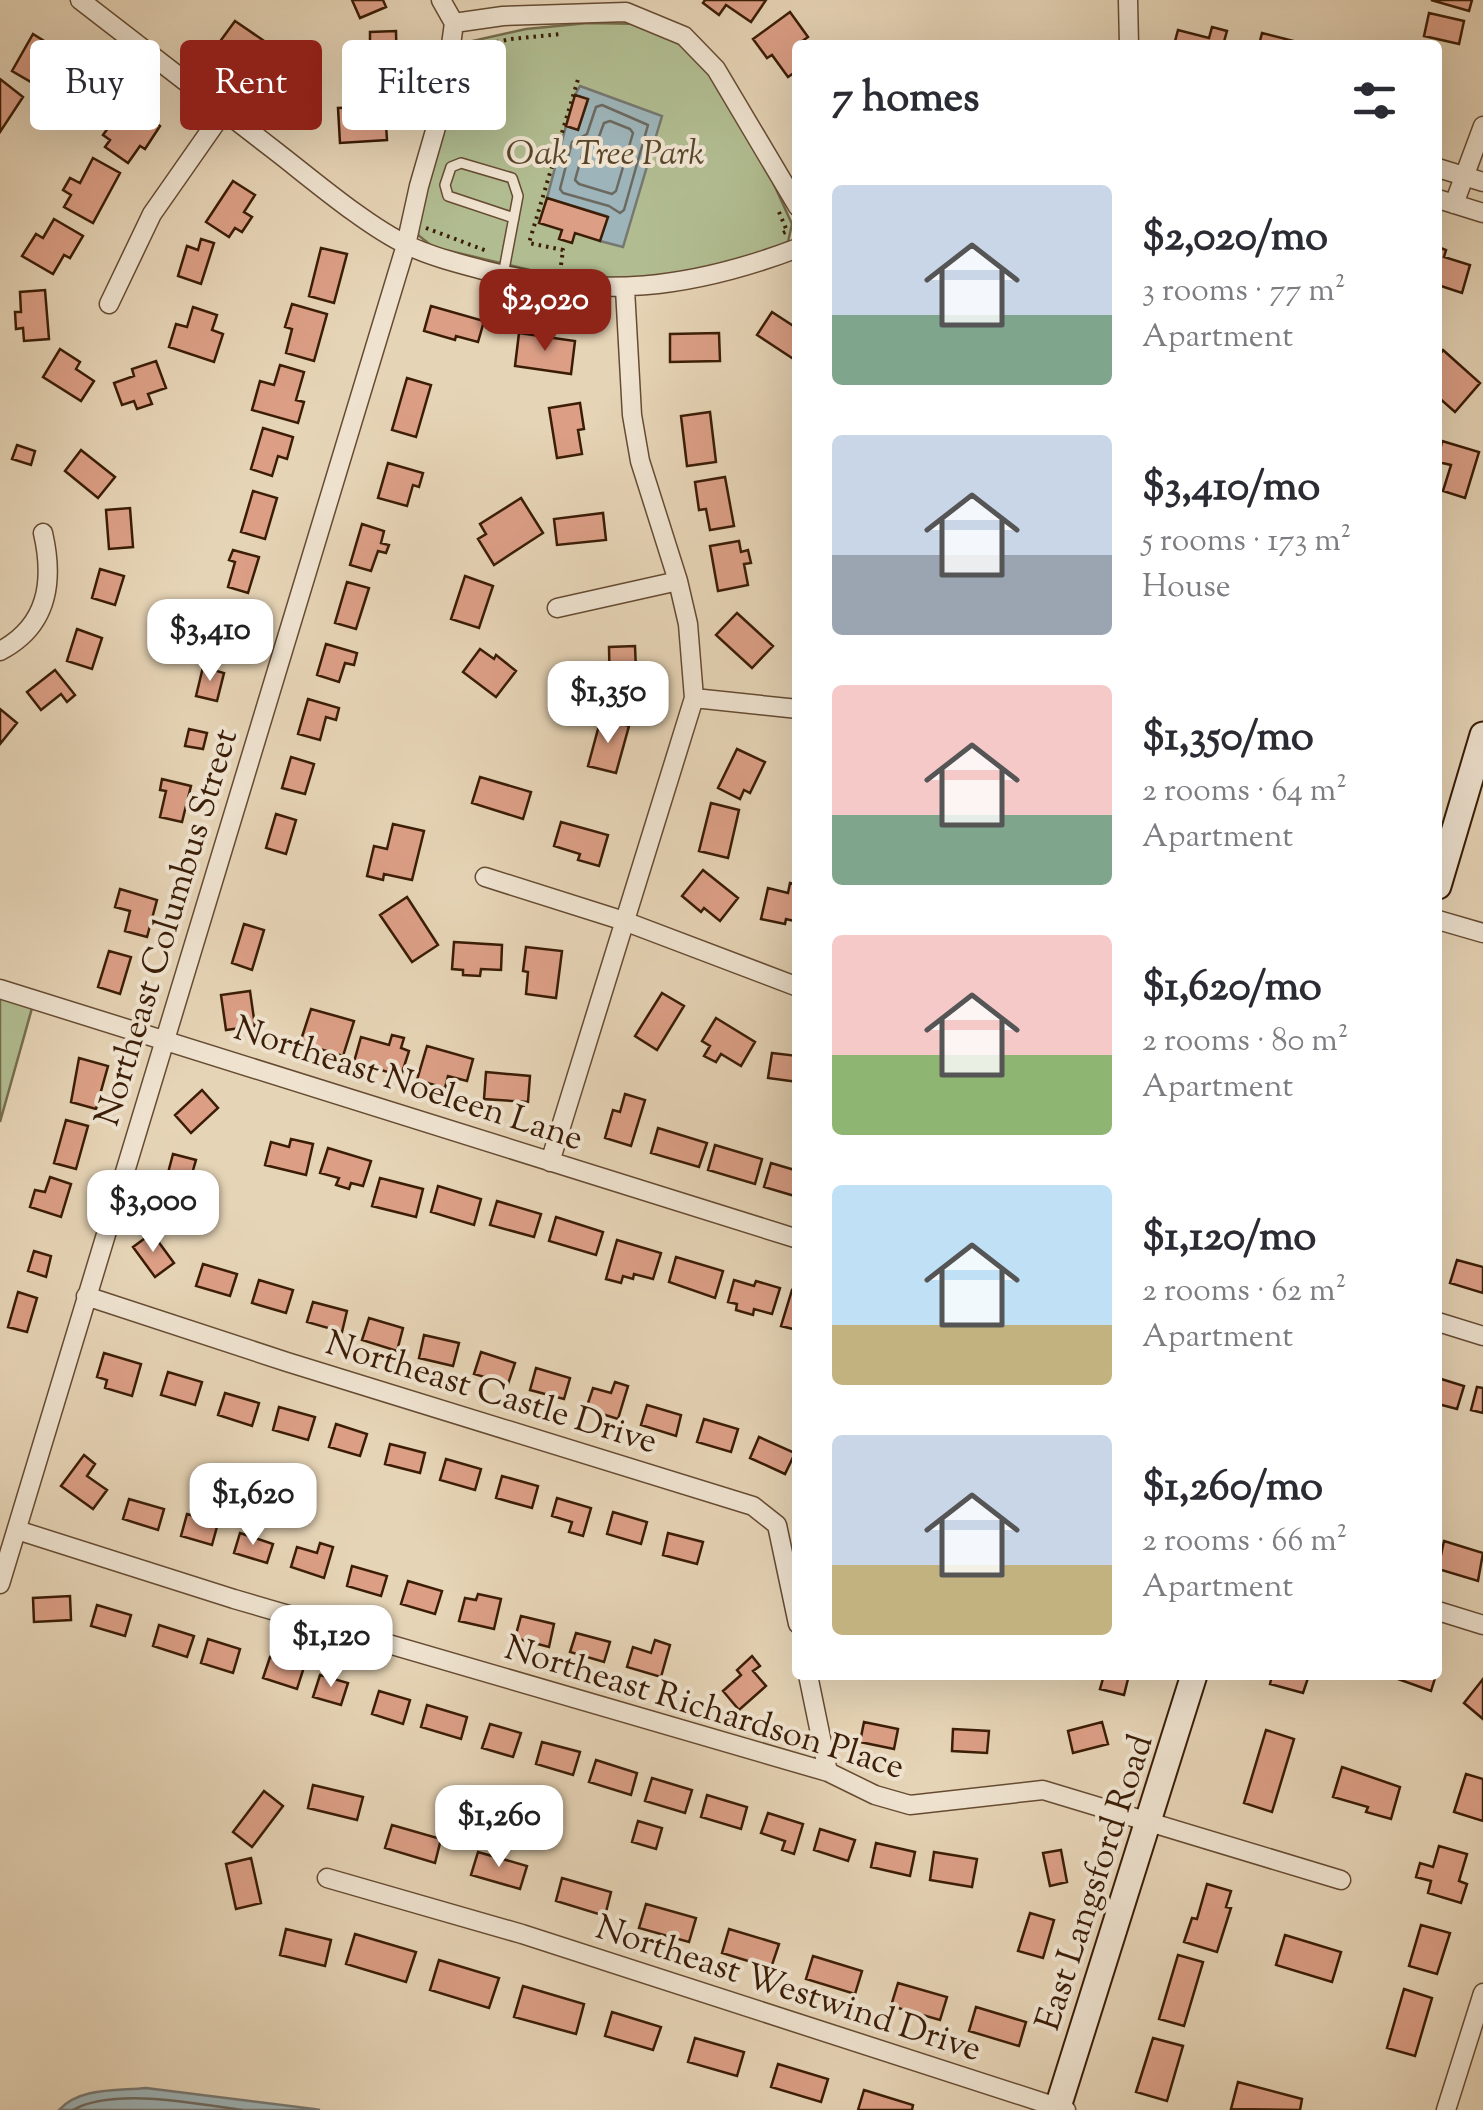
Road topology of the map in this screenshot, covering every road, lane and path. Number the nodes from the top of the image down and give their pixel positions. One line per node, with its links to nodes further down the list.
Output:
1 (80, 0): 9 (street)
2 (441, 0): 4 (street)
3 (1128, 0): 7 (street)
4 (454, 23): 16 (street); 20 (street, Northeast Columbus Street)
5 (564, 33): 6 (path)
6 (506, 40)
7 (1129, 40)
8 (579, 76): 26 (path)
9 (180, 77)
10 (1483, 126): 14 (street)
11 (211, 130): 29 (street)
12 (248, 130): 23 (street)
13 (1442, 169): 14 (street)
14 (1464, 176): 15 (street); 18 (street)
15 (1483, 182)
16 (792, 197)
17 (774, 201): 22 (path)
18 (1446, 201): 19 (street)
19 (1483, 213)
20 (412, 218): 23 (street, Northeast Columbus Street); 25 (path)
21 (514, 218): 21 (lane); 25 (lane)
22 (773, 238)
23 (406, 245): 25 (street); 45 (street, Northeast Columbus Street)
24 (792, 250): 27 (street)
25 (504, 266): 27 (street)
26 (560, 270)
27 (625, 289): 32 (street)
28 (594, 302): 30 (path)
29 (109, 304)
30 (594, 324)
31 (43, 532): 34 (street)
32 (678, 581): 33 (street); 35 (street)
33 (557, 608)
34 (0, 651)
35 (694, 698): 36 (street); 40 (street)
36 (792, 708)
37 (1483, 735): 38 (street)
38 (1442, 873)
39 (485, 876): 40 (street)
40 (624, 921): 43 (street); 46 (street)
41 (1442, 921): 42 (street)
42 (1483, 932)
43 (792, 984)
44 (0, 989): 45 (street, Northeast Noeleen Lane)
45 (166, 1039): 46 (street, Northeast Noeleen Lane); 48 (street, Northeast Columbus Street)
46 (550, 1162): 47 (street, Northeast Noeleen Lane)
47 (792, 1237)
48 (86, 1296): 51 (street, Northeast Columbus Street); 52 (street, Northeast Castle Drive)
49 (1442, 1323): 50 (street)
50 (1483, 1336)
51 (17, 1530): 53 (street, Northeast Columbus Street); 58 (street, Northeast Richardson Place)
52 (792, 1580)
53 (0, 1584)
54 (1442, 1613): 55 (street)
55 (1483, 1626)
56 (809, 1680): 58 (street)
57 (1192, 1680): 59 (street, East Langsford Road)
58 (828, 1772): 59 (street, Northeast Richardson Place)
59 (1148, 1824): 61 (street, Northeast Richardson Place); 63 (street, East Langsford Road)
60 (327, 1878): 63 (street, Northeast Westwind Drive)
61 (1341, 1880)
62 (1483, 1993): 64 (street)
63 (1061, 2109)
64 (1446, 2110)

